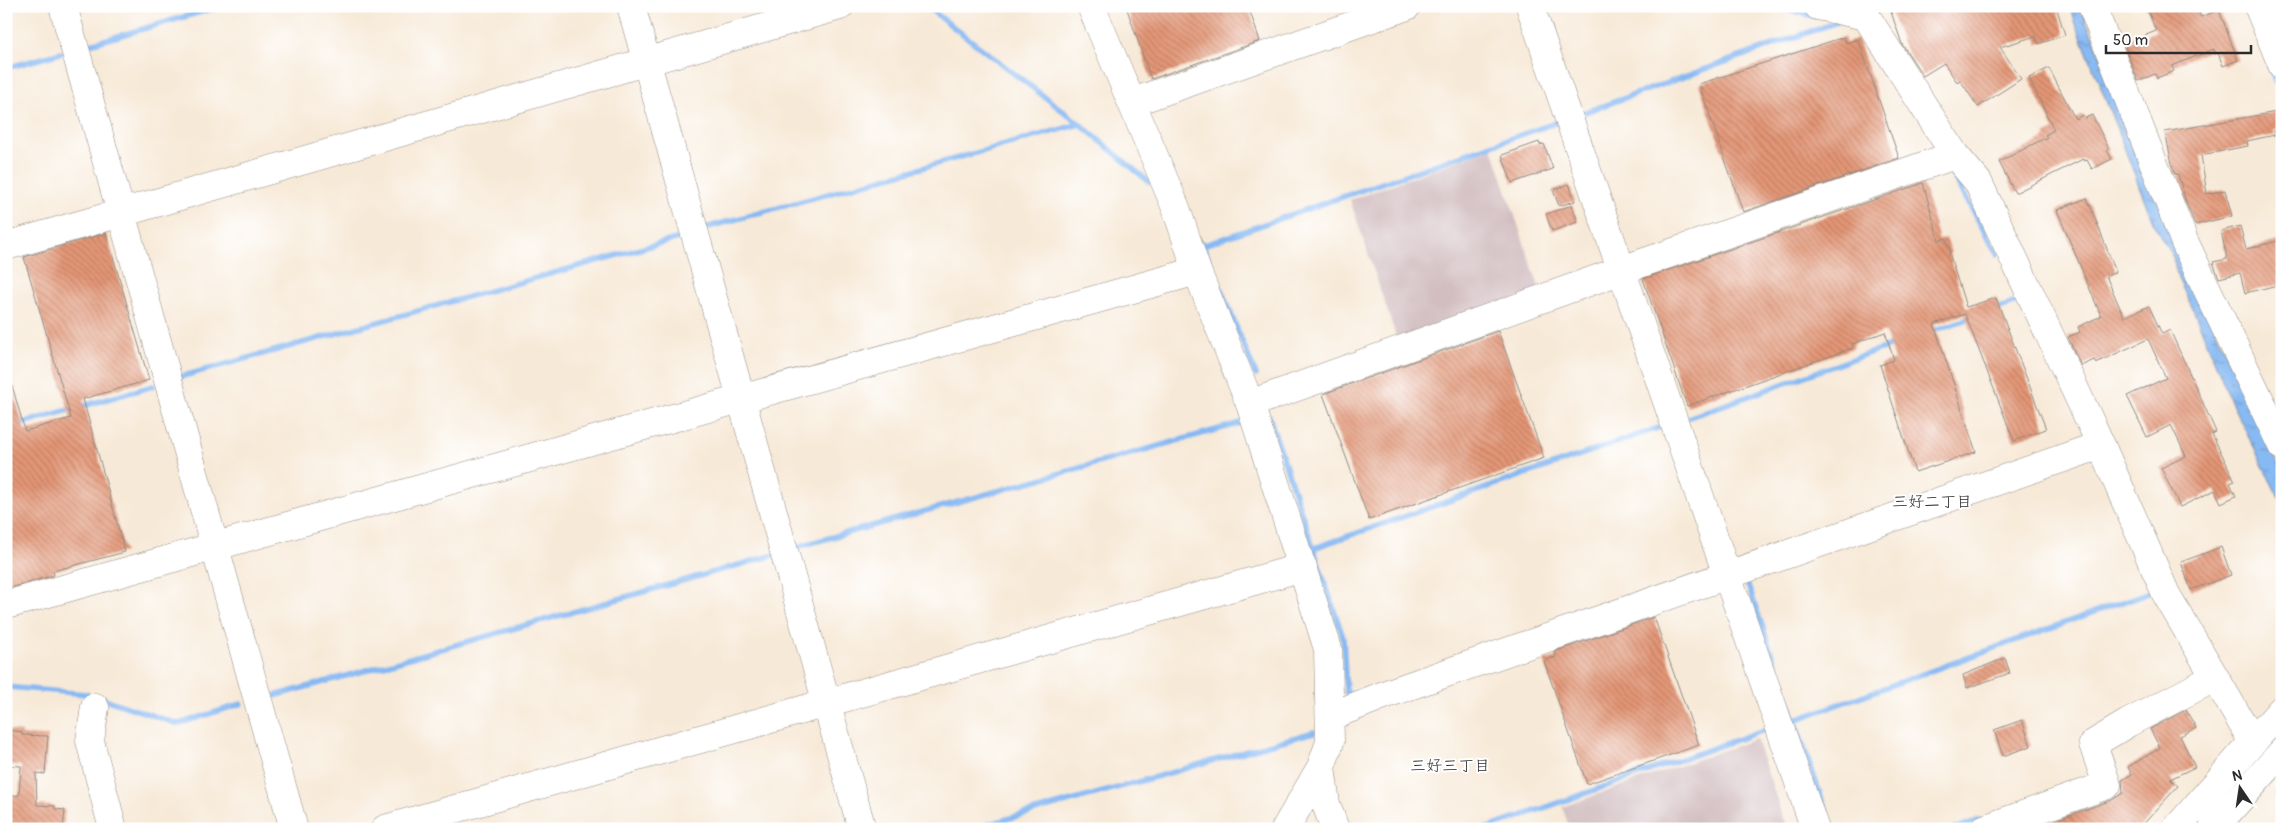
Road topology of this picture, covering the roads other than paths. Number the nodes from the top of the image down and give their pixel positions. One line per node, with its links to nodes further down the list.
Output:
1 (63, 6): 14 (main road)
2 (630, 6): 10 (main road)
3 (840, 6): 10 (main road)
4 (1092, 6): 12 (main road)
5 (1407, 6): 12 (main road)
6 (1530, 6): 16 (main road)
7 (1818, 6): 13 (main road)
8 (2092, 6): 21 (main road)
9 (2258, 6): 11 (main road)
10 (647, 63): 14 (main road); 18 (main road)
11 (2282, 65)
12 (1133, 102): 17 (main road)
13 (1955, 155): 16 (main road); 20 (main road)
14 (120, 214): 15 (main road); 22 (main road)
15 (6, 246)
16 (1622, 270): 19 (main road); 24 (main road)
17 (1197, 271): 18 (main road); 19 (main road)
18 (742, 399): 22 (main road); 27 (main road)
19 (1250, 404): 23 (main road)
20 (2101, 445): 24 (main road); 26 (main road)
21 (2282, 446)
22 (217, 547): 25 (main road); 35 (main road)
23 (1303, 567): 27 (main road); 30 (main road)
24 (1728, 576): 30 (main road); 40 (main road)
25 (6, 605)
26 (2214, 678): 31 (main road); 41 (main road)
27 (827, 703): 36 (main road); 37 (main road)
28 (95, 707): 34 (main road)
29 (2282, 709): 31 (main road)
30 (1331, 716): 33 (main road)
31 (2253, 742): 42 (main road)
32 (2281, 754): 43 (main road)
33 (1322, 767): 38 (main road); 39 (main road)
34 (113, 829)
35 (294, 829)
36 (385, 829)
37 (862, 829)
38 (1285, 829)
39 (1335, 829)
40 (1815, 829)
41 (1984, 829)
42 (2176, 829)
43 (2213, 829)

